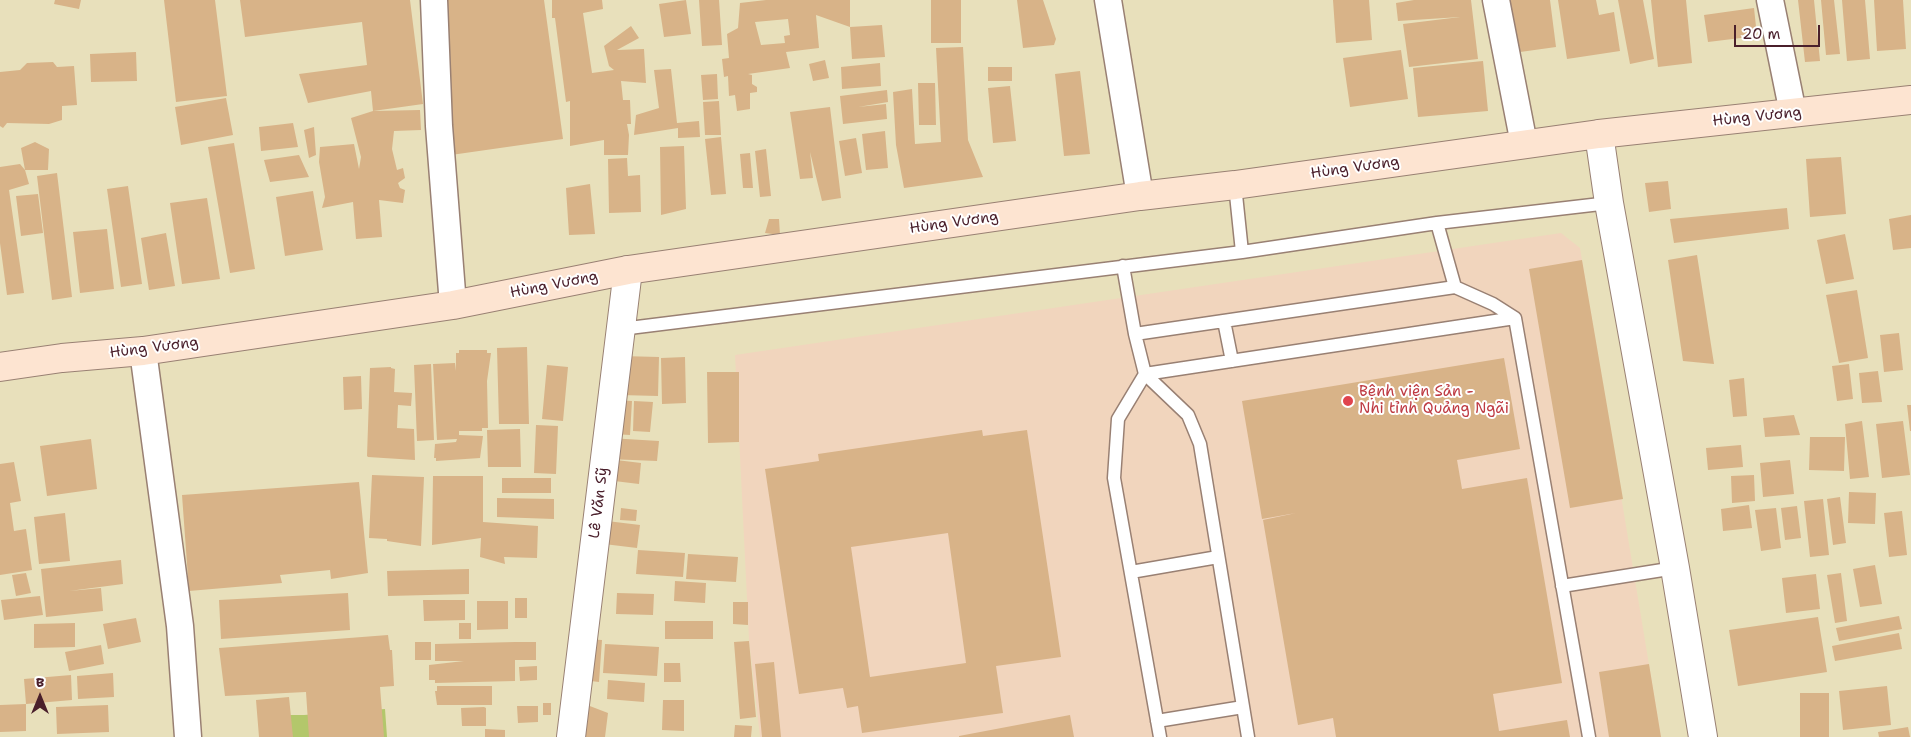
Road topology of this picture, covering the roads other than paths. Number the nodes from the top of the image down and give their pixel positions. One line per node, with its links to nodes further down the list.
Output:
1 (434, 0): 17 (street)
2 (1108, 0): 10 (street)
3 (1496, 0): 8 (street)
4 (1770, 0): 6 (street)
5 (1911, 100): 6 (main road, Hùng Vương)
6 (1793, 113): 7 (main road, Hùng Vương)
7 (1599, 134): 8 (main road, Hùng Vương); 11 (street)
8 (1524, 144): 9 (main road, Hùng Vương)
9 (1235, 185): 10 (main road, Hùng Vương); 13 (lane)
10 (1140, 196): 15 (main road, Hùng Vương)
11 (1609, 203): 12 (lane); 27 (street)
12 (1437, 223): 13 (lane); 16 (lane)
13 (1242, 252): 14 (lane)
14 (1123, 266): 20 (lane); 21 (lane)
15 (628, 270): 17 (main road, Hùng Vương); 20 (street, Lê Văn Sỹ)
16 (1455, 287): 18 (lane); 19 (lane)
17 (452, 305): 22 (main road, Hùng Vương)
18 (1514, 318): 23 (lane); 29 (lane)
19 (1224, 321): 21 (lane); 23 (lane)
20 (621, 329): 33 (street, Lê Văn Sỹ)
21 (1135, 334): 25 (lane)
22 (143, 351): 24 (main road, Hùng Vương); 32 (street)
23 (1232, 361): 25 (lane)
24 (0, 367)
25 (1145, 374): 26 (lane); 28 (lane)
26 (1218, 557): 28 (lane); 30 (lane)
27 (1675, 568): 29 (lane); 37 (street)
28 (1131, 572): 31 (lane)
29 (1562, 586): 36 (lane)
30 (1243, 707): 31 (lane); 35 (lane)
31 (1157, 721): 34 (lane)
32 (188, 737)
33 (571, 737)
34 (1160, 737)
35 (1248, 737)
36 (1589, 737)
37 (1703, 737)

